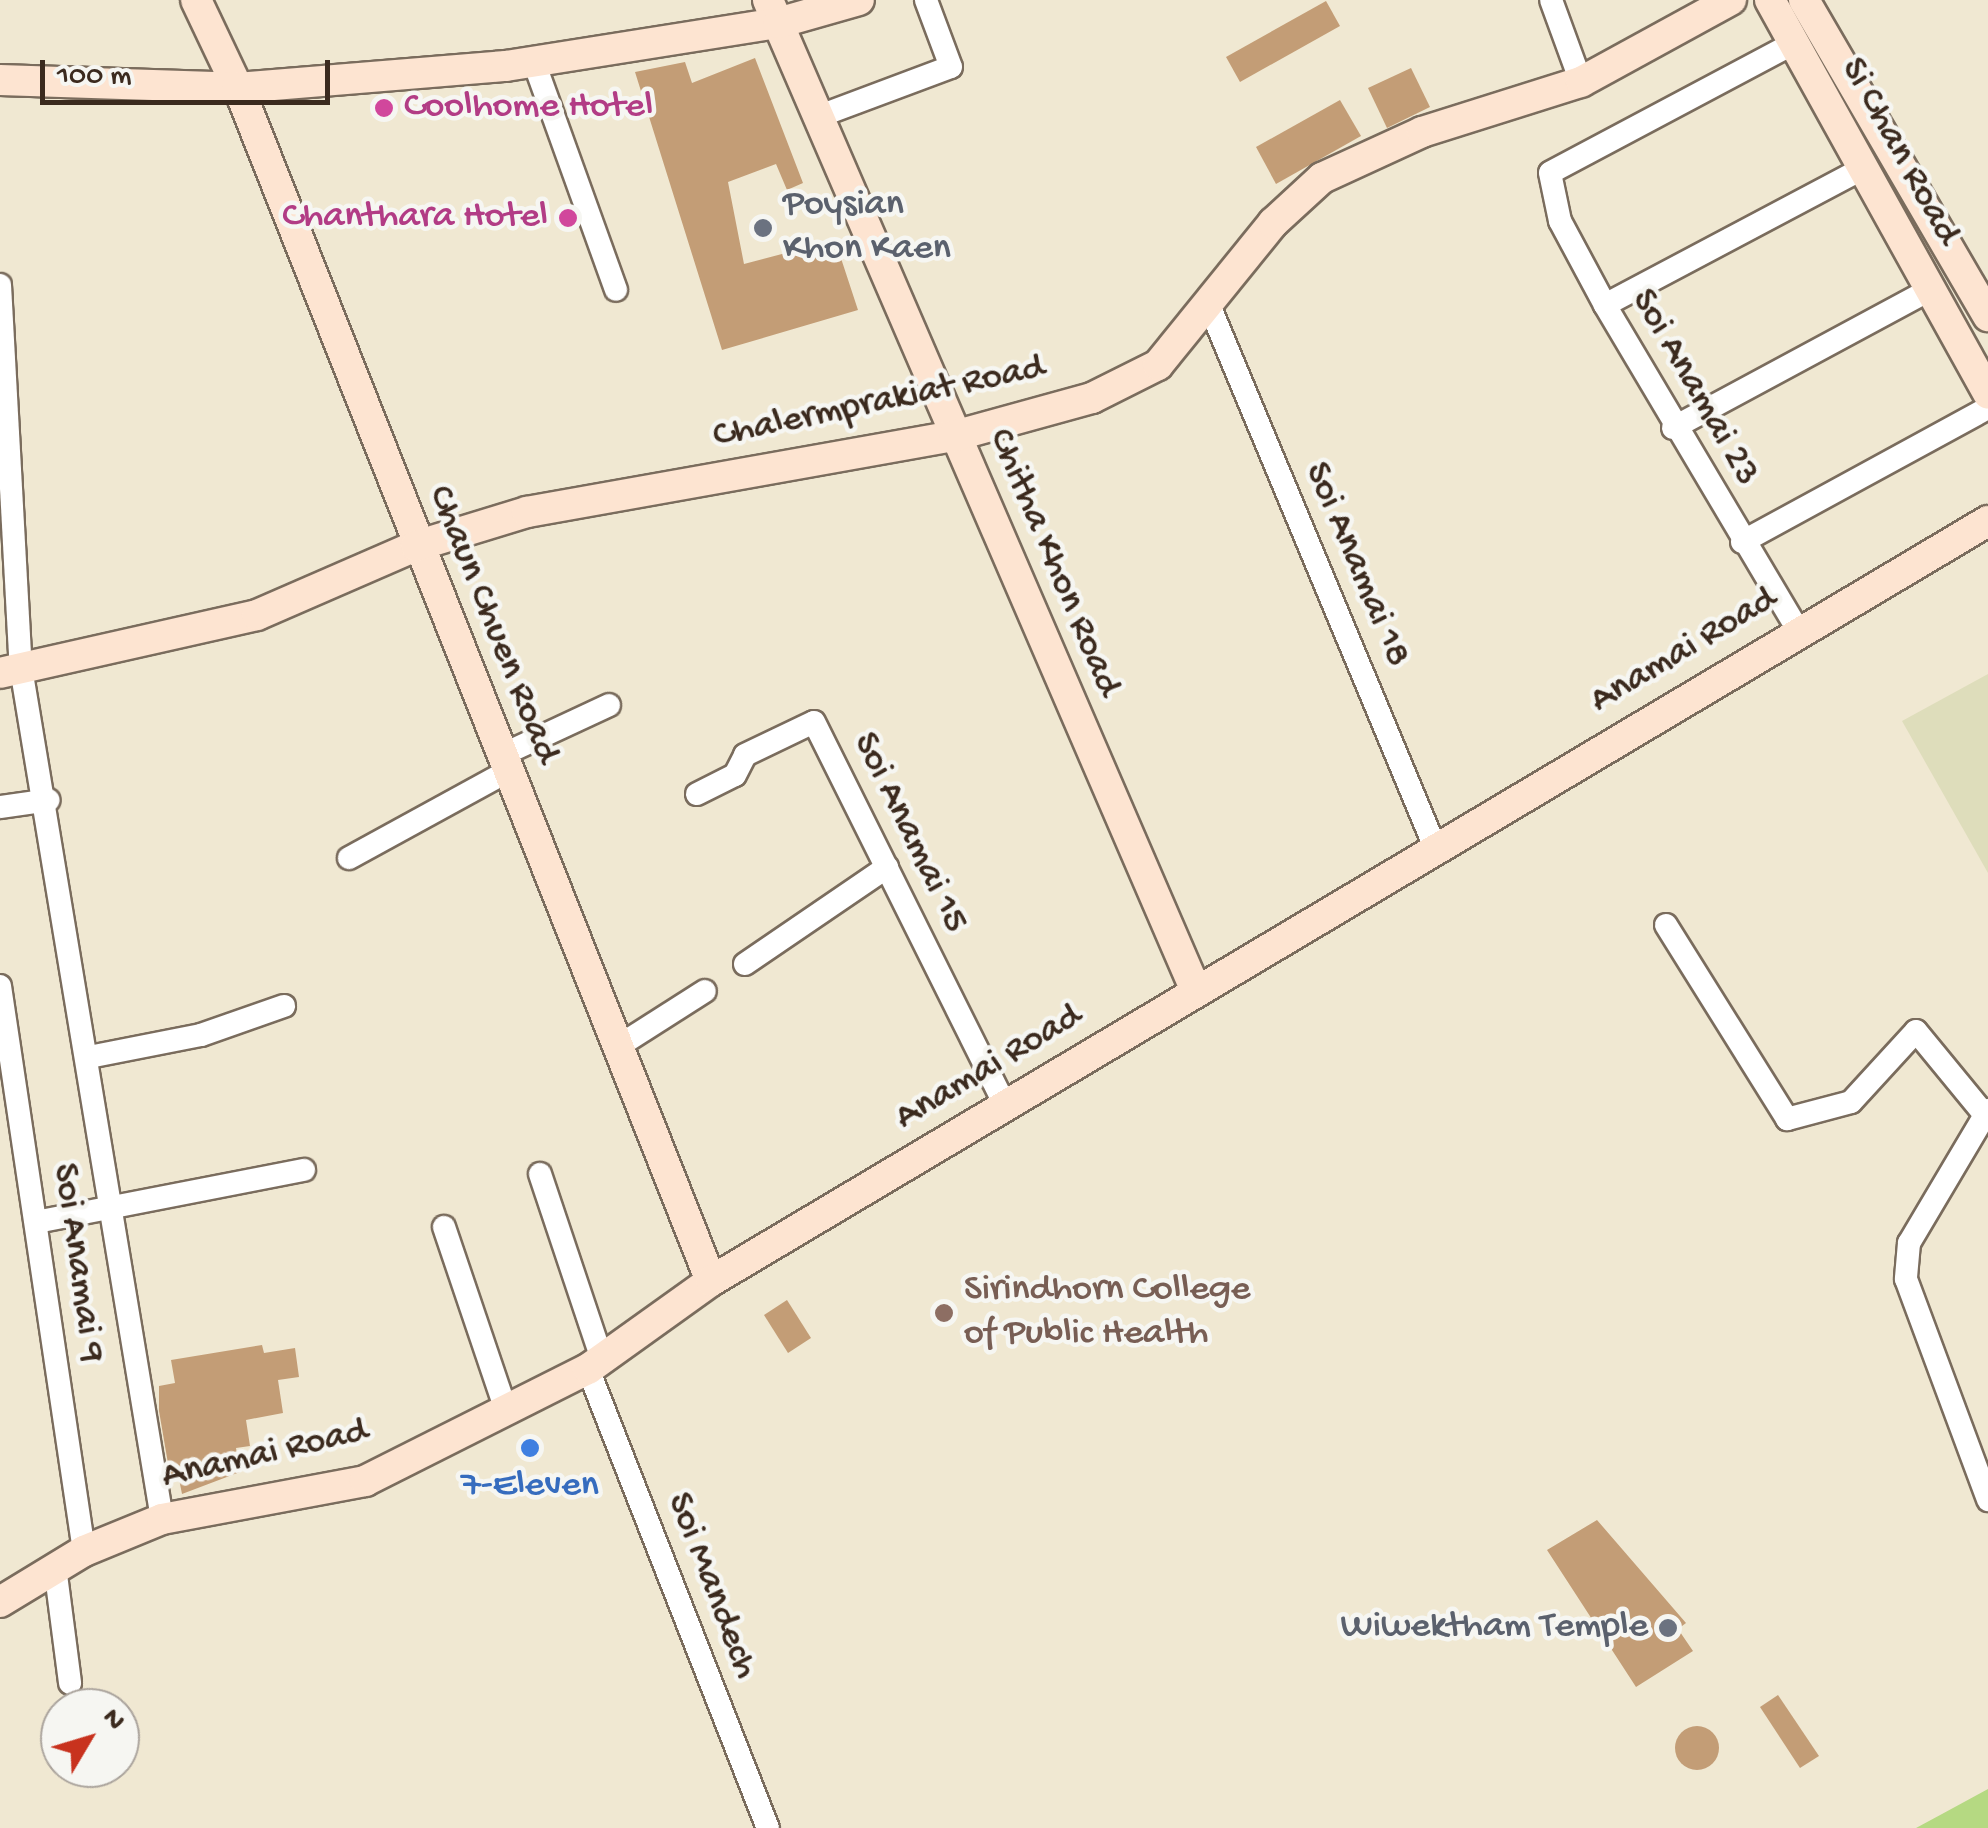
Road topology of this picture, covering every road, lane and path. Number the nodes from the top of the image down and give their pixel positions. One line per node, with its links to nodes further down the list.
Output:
1 (196, 0): 13 (street, Chaun Chuen Road)
2 (859, 0): 8 (street)
3 (926, 0): 14 (street)
4 (1551, 0): 12 (street)
5 (1731, 0): 12 (street, Chalermprakiat Road)
6 (1770, 0): 9 (street, Si Chan Road)
7 (1804, 0): 15 (street, Si Chan Road)
8 (772, 11): 10 (street); 14 (street, Chitha Khon Road)
9 (1794, 43): 16 (street, Si Chan Road); 21 (street, Soi Anamai 23)
10 (534, 62): 13 (street); 19 (street)
11 (0, 80): 13 (street)
12 (1581, 82): 22 (street, Chalermprakiat Road)
13 (237, 88): 30 (street, Chaun Chuen Road)
14 (818, 116): 27 (street, Chitha Khon Road)
15 (1875, 120): 16 (street); 23 (street, Si Chan Road)
16 (1844, 136): 17 (street, Si Chan Road)
17 (1862, 170): 20 (street, Si Chan Road); 21 (street)
18 (0, 285): 32 (street)
19 (616, 290)
20 (1928, 290): 24 (street, Si Chan Road); 26 (street)
21 (1605, 305): 26 (street, Soi Anamai 23)
22 (1211, 310): 27 (street, Chalermprakiat Road); 38 (street, Soi Anamai 18)
23 (1988, 316)
24 (1988, 394)
25 (1988, 408): 29 (street)
26 (1673, 428): 29 (street, Soi Anamai 23)
27 (954, 436): 30 (street, Chalermprakiat Road); 44 (street, Chitha Khon Road)
28 (1988, 521): 31 (street, Anamai Road)
29 (1742, 542): 31 (street, Soi Anamai 23)
30 (416, 546): 32 (street, Chalermprakiat Road); 34 (street, Chaun Chuen Road)
31 (1797, 629): 38 (street, Anamai Road)
32 (11, 670): 36 (street)
33 (609, 705): 34 (street)
34 (505, 763): 39 (street); 47 (street, Chaun Chuen Road)
35 (697, 794): 40 (street, Soi Anamai 15)
36 (49, 800): 37 (street); 48 (street)
37 (0, 807)
38 (1435, 847): 44 (street, Anamai Road)
39 (349, 858)
40 (887, 868): 42 (street); 49 (street, Soi Anamai 15)
41 (1666, 925): 50 (street)
42 (745, 964)
43 (0, 986): 54 (street, Soi Anamai 9)
44 (1196, 991): 49 (street, Anamai Road)
45 (705, 992): 47 (street)
46 (284, 1006): 48 (street)
47 (617, 1047): 56 (street, Chaun Chuen Road)
48 (88, 1056): 53 (street)
49 (1005, 1105): 56 (street, Anamai Road)
50 (1986, 1113): 60 (street)
51 (304, 1170): 53 (street)
52 (540, 1174): 57 (street, Soi Mandech)
53 (114, 1210): 54 (street); 62 (street)
54 (36, 1222): 63 (street, Soi Anamai 9)
55 (444, 1227): 58 (street)
56 (711, 1281): 57 (street, Anamai Road)
57 (595, 1364): 58 (street, Anamai Road); 67 (street, Soi Mandech)
58 (506, 1410): 62 (street, Anamai Road)
59 (1988, 1422): 60 (street)
60 (1966, 1432): 61 (street)
61 (1988, 1500)
62 (162, 1519): 63 (street, Anamai Road)
63 (84, 1551): 64 (street, Anamai Road)
64 (55, 1567): 65 (street, Anamai Road); 66 (street)
65 (0, 1602)
66 (70, 1683)
67 (768, 1828)

